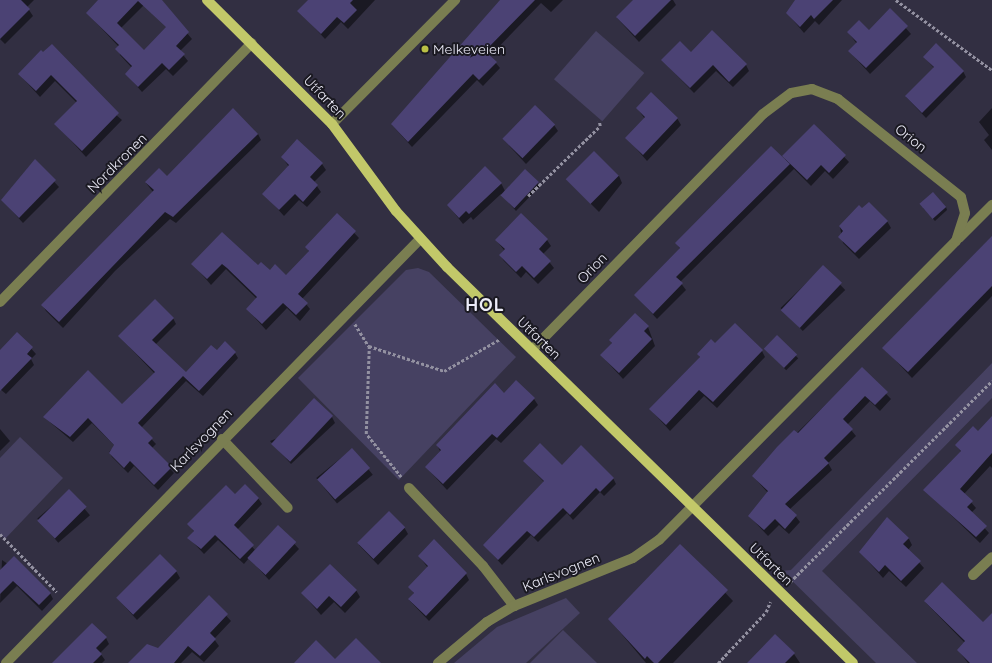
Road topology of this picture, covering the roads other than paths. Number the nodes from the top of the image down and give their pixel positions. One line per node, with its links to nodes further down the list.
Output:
1 (207, 0): 3 (main road, Utfarten)
2 (455, 0): 4 (street)
3 (252, 43): 4 (main road, Utfarten); 8 (street, Nordkronen)
4 (332, 124): 6 (main road, Utfarten)
5 (992, 205): 7 (street)
6 (420, 239): 9 (main road, Utfarten); 10 (street, Karlsvognen)
7 (956, 241): 9 (street, Orion); 12 (street, Orion)
8 (0, 302)
9 (532, 350): 12 (main road, Utfarten)
10 (222, 439): 13 (street); 17 (street, Karlsvognen)
11 (409, 488): 16 (street)
12 (693, 507): 16 (street, Karlsvognen); 19 (main road, Utfarten)
13 (288, 508)
14 (992, 557): 15 (street)
15 (973, 575)
16 (514, 606): 18 (street, Karlsvognen)
17 (6, 663)
18 (438, 663)
19 (853, 663)

